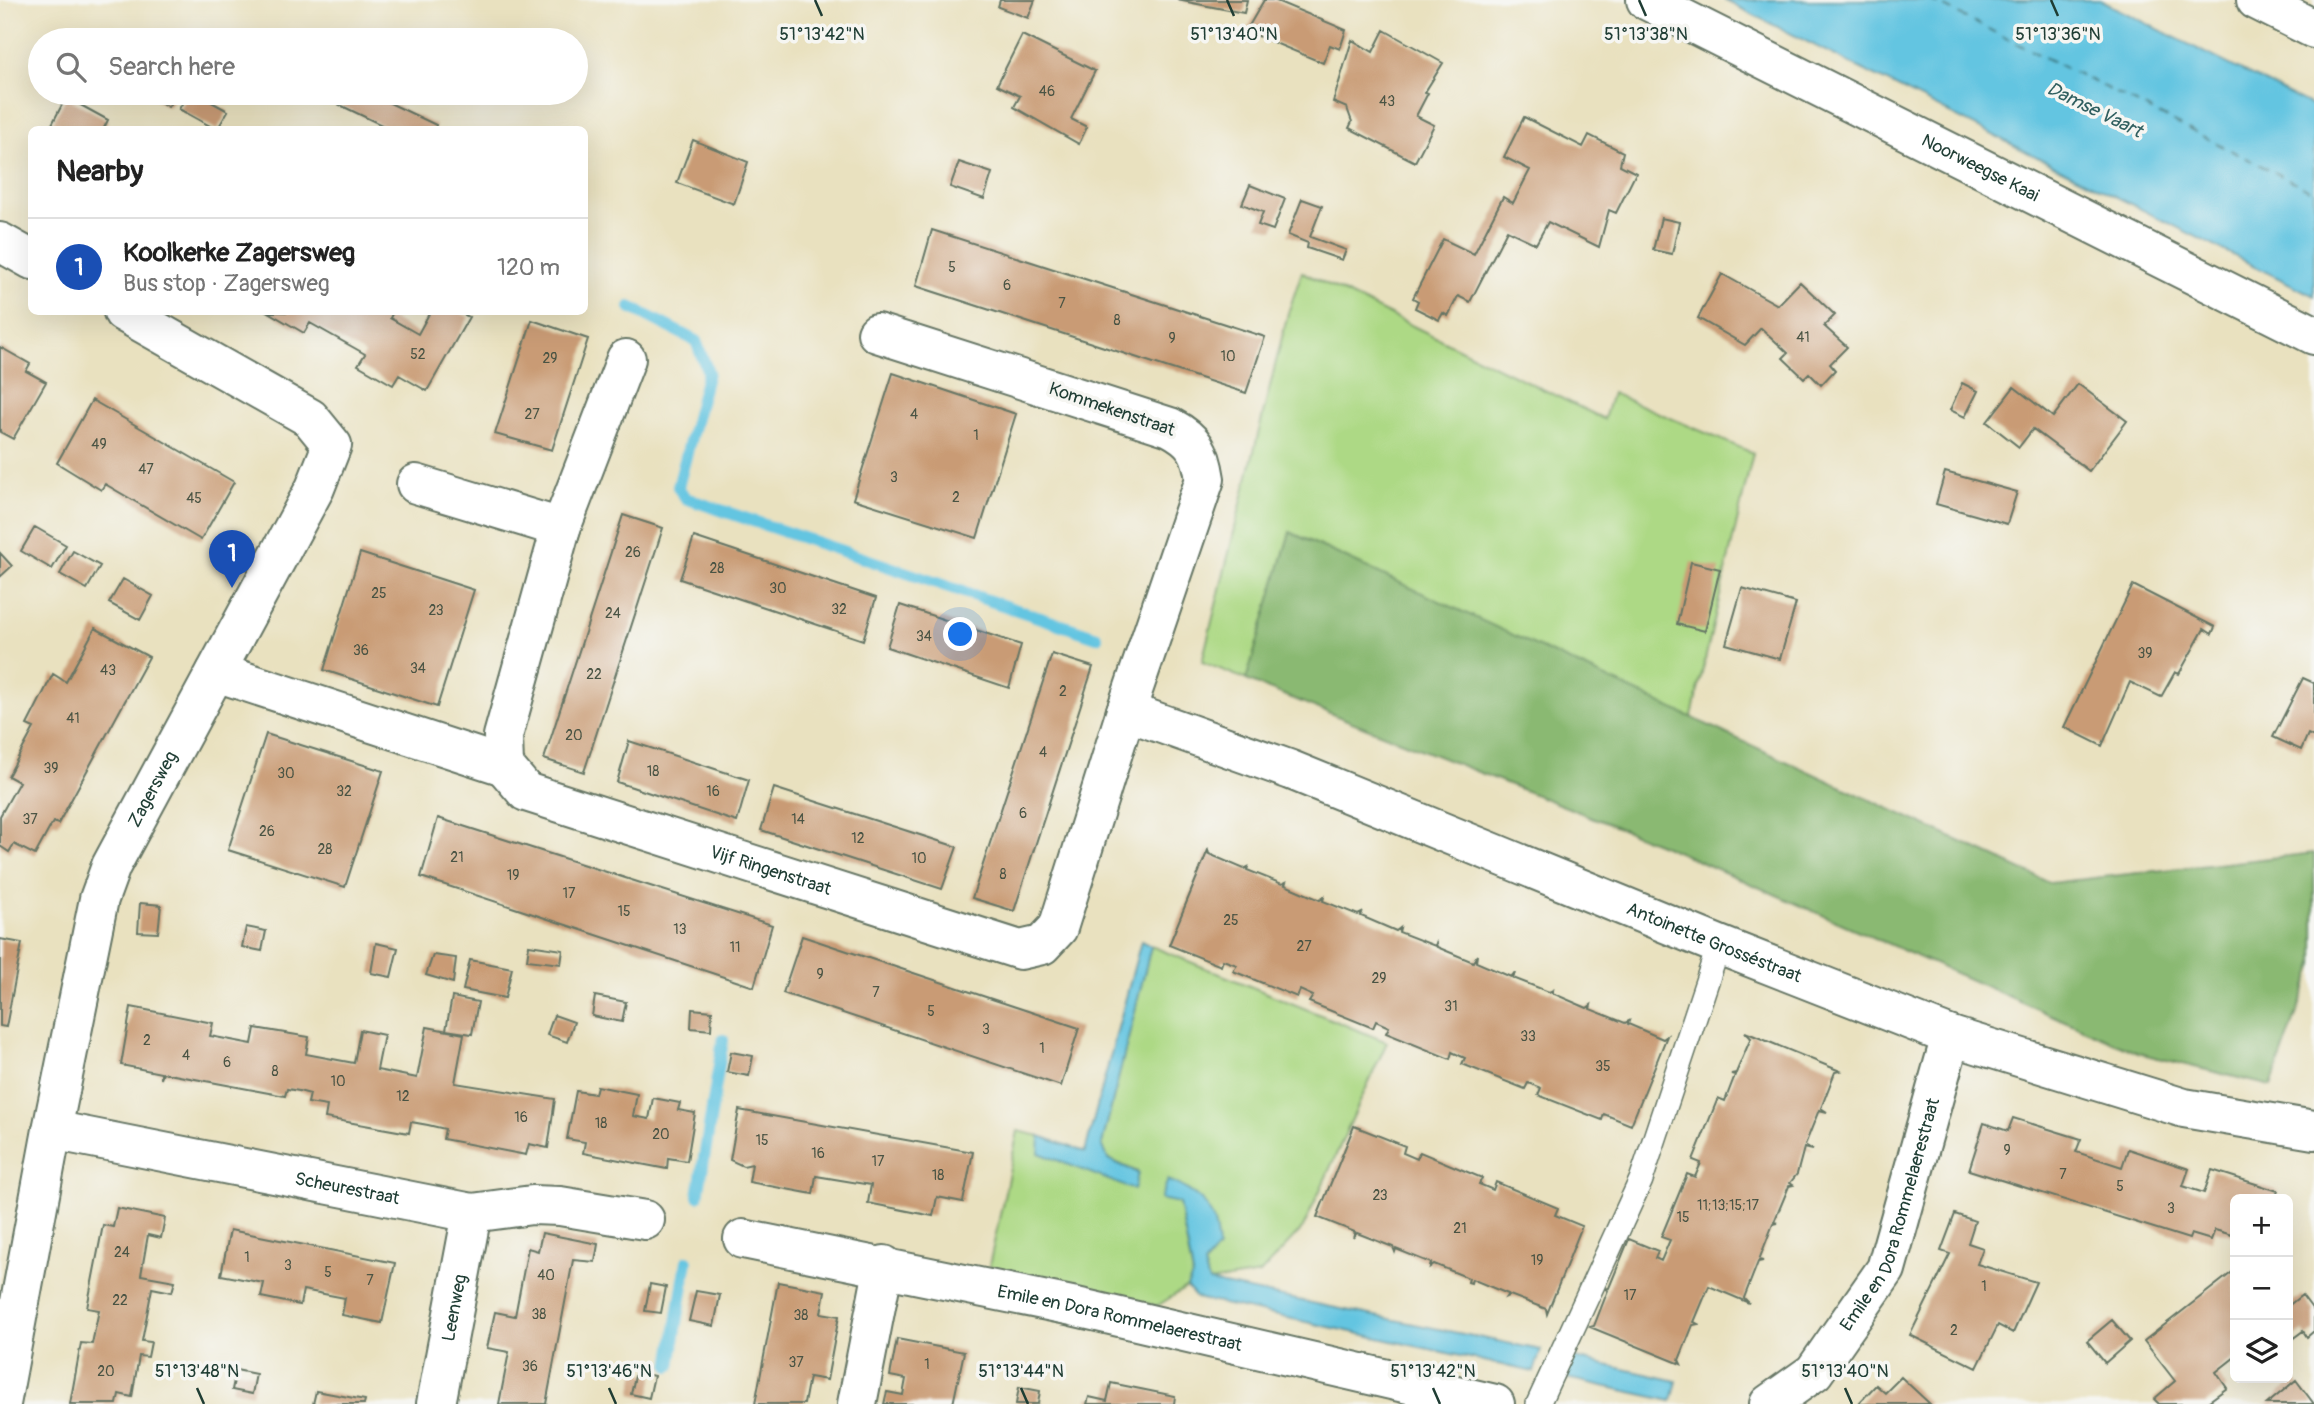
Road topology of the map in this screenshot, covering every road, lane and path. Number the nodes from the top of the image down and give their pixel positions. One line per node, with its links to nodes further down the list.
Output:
1 (1646, 0): 8 (street, Noorweegse Kaai)
2 (2256, 0): 3 (street)
3 (2314, 29)
4 (0, 242): 5 (street)
5 (28, 258)
6 (128, 315): 12 (street, Zagersweg)
7 (877, 332): 13 (street, Kommekenstraat)
8 (2314, 335)
9 (626, 359): 11 (street)
10 (416, 484): 11 (street)
11 (561, 528): 14 (street)
12 (216, 672): 14 (street); 17 (street, Zagersweg)
13 (1126, 711): 14 (street, Vijf Ringenstraat); 15 (street, Antoinette Grosséstraat)
14 (504, 766)
15 (1719, 945): 16 (street, Antoinette Grosséstraat); 27 (lane)
16 (1951, 1036): 18 (street, Antoinette Grosséstraat); 28 (street, Emile en Dora Rommelaerestraat)
17 (52, 1130): 19 (street, Scheurestraat); 23 (street, Zagersweg)
18 (2314, 1130)
19 (472, 1213): 20 (street, Scheurestraat); 24 (street, Leenweg)
20 (645, 1220)
21 (743, 1239): 22 (street, Emile en Dora Rommelaerestraat)
22 (884, 1265): 25 (street); 26 (street, Emile en Dora Rommelaerestraat)
23 (1, 1404)
24 (436, 1404)
25 (857, 1404)
26 (1495, 1404)
27 (1538, 1404)
28 (1769, 1404)

